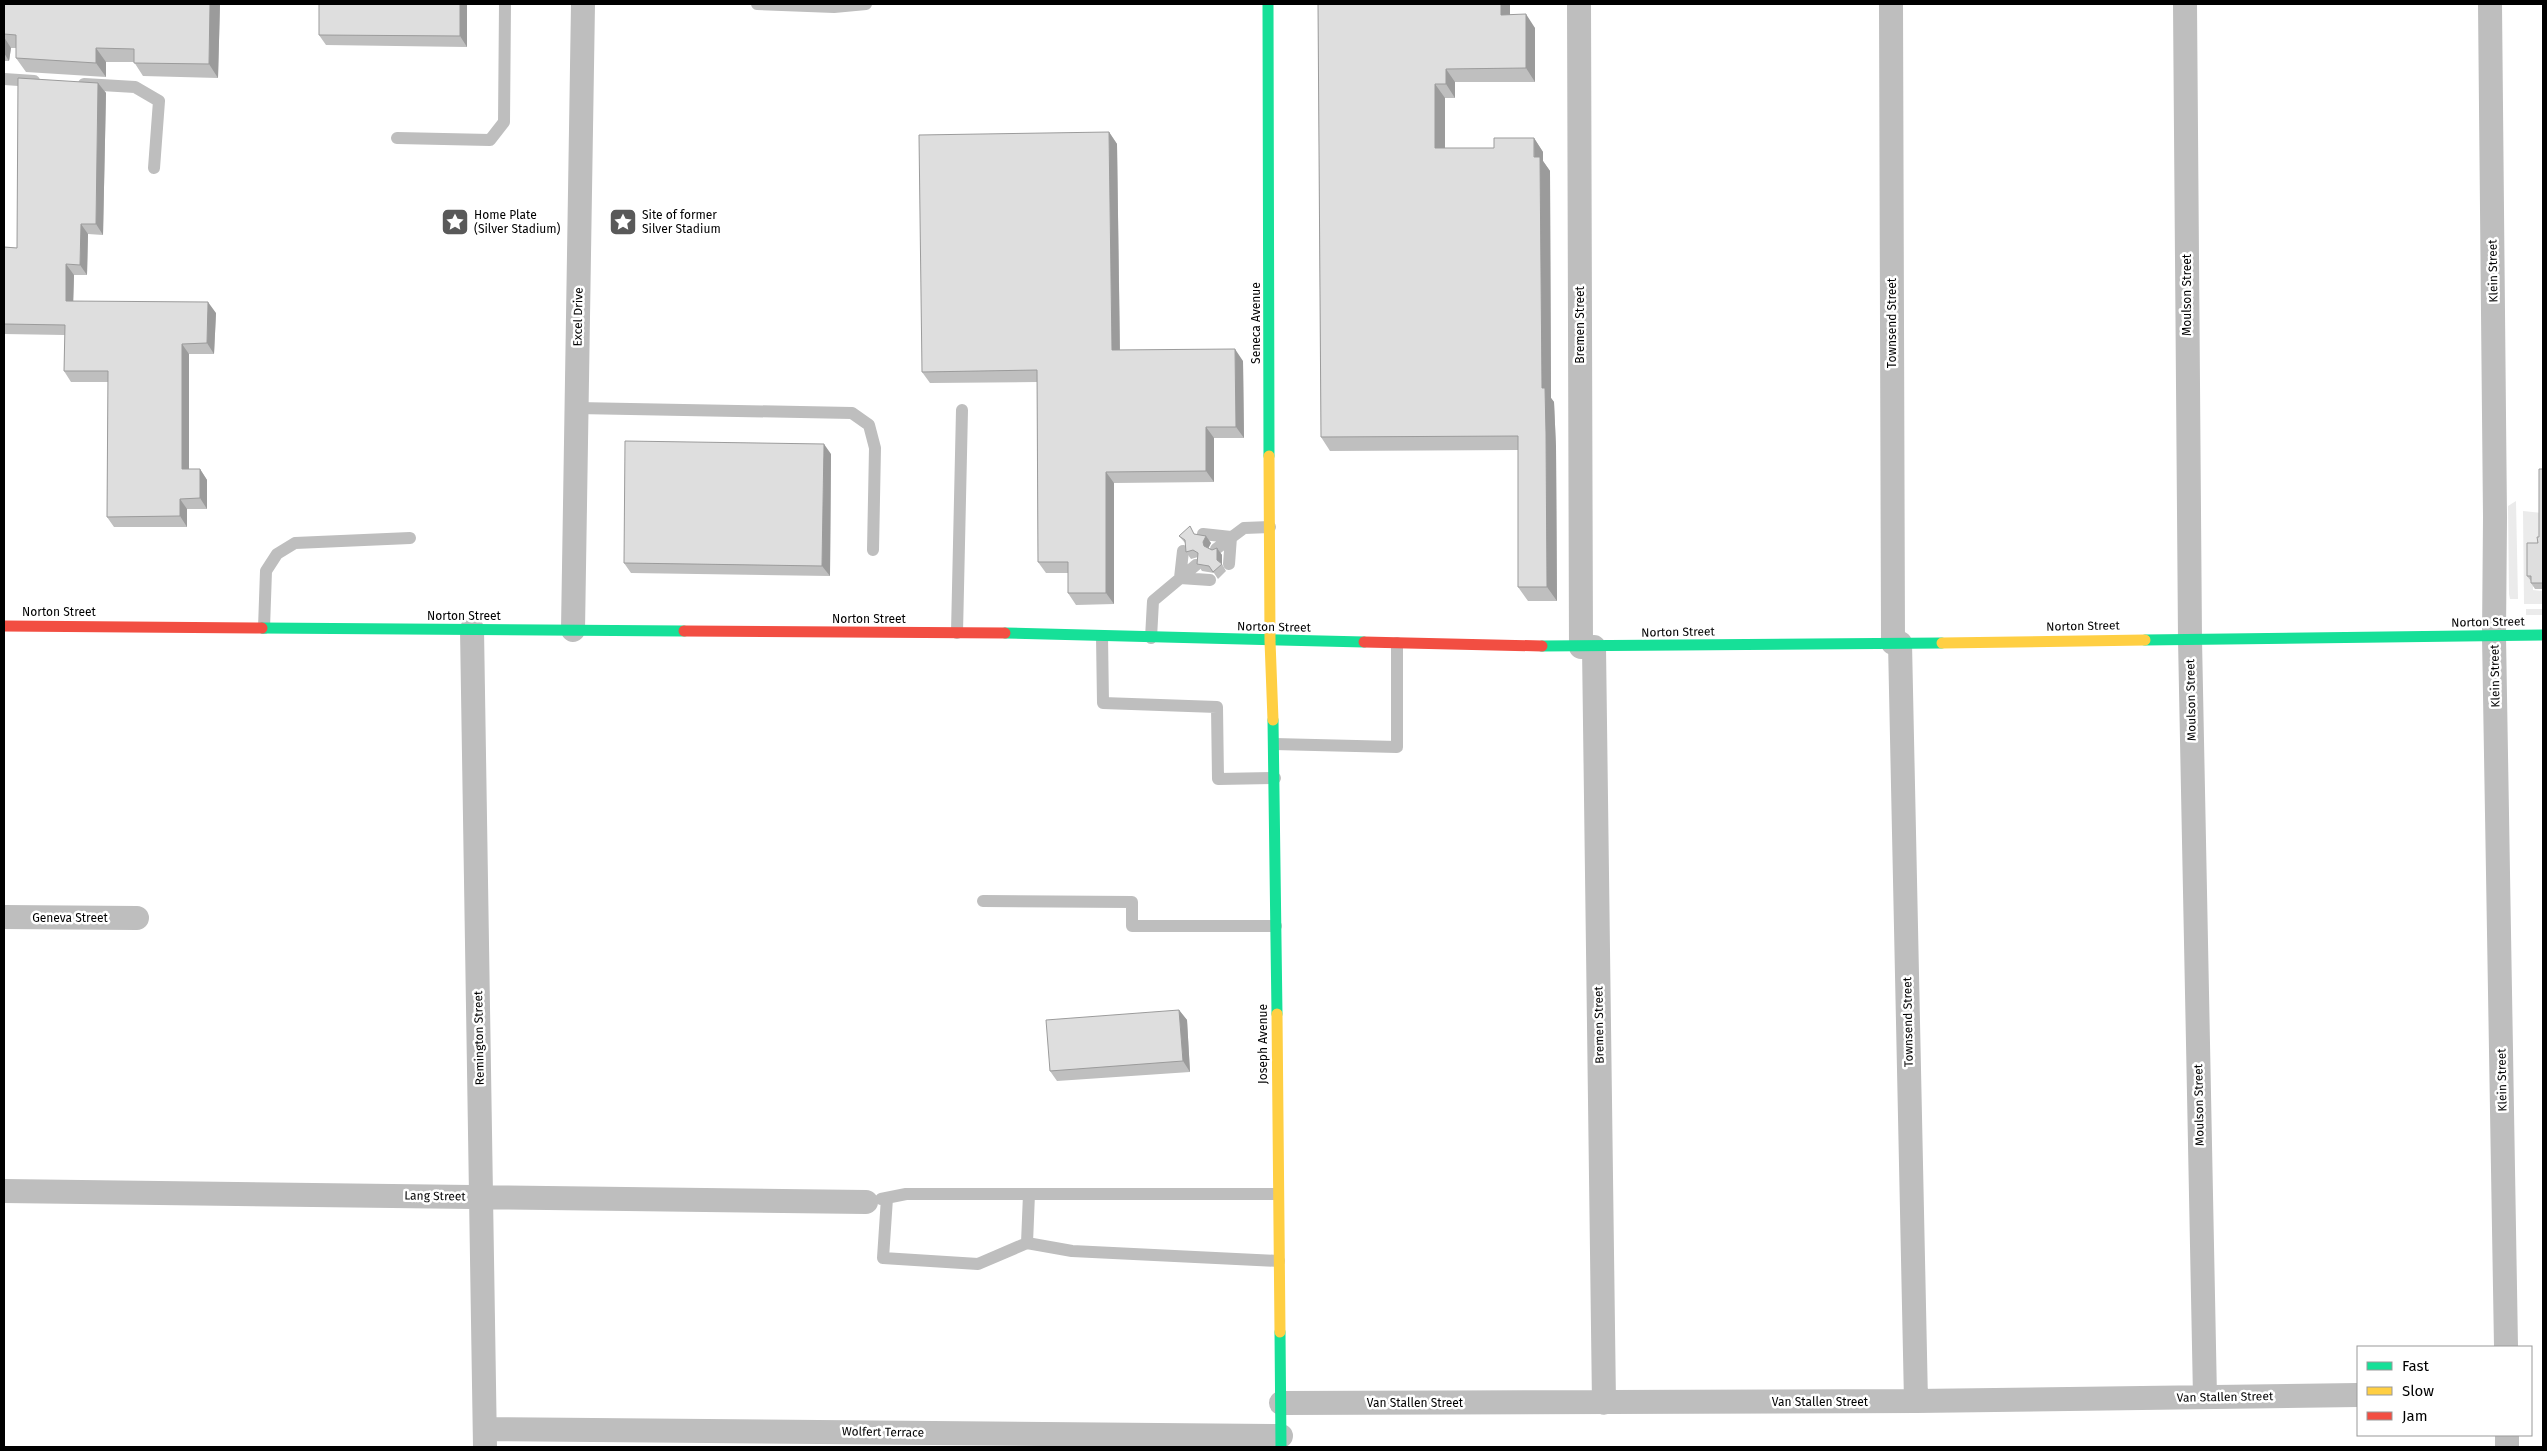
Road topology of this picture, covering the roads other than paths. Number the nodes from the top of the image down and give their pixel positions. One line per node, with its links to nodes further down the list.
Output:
1 (505, 4): 13 (lane)
2 (584, 4): 15 (street, Excel Drive)
3 (756, 4): 4 (lane)
4 (866, 4)
5 (1268, 4): 17 (main road, Seneca Avenue)
6 (1578, 4): 41 (street, Bremen Street)
7 (1890, 4): 40 (street, Townsend Street)
8 (2185, 4): 37 (street, Moulson Street)
9 (2490, 4): 35 (street, Klein Street)
10 (4, 79): 11 (lane)
11 (51, 82)
12 (70, 83): 14 (lane)
13 (397, 138)
14 (154, 168)
15 (577, 408): 22 (lane); 31 (street, Excel Drive)
16 (962, 410): 32 (lane)
17 (1270, 527): 19 (lane); 38 (main road, Seneca Avenue)
18 (1203, 534): 19 (lane)
19 (1232, 536): 21 (lane); 24 (lane)
20 (410, 538): 29 (lane)
21 (1216, 549)
22 (873, 550)
23 (1183, 551): 26 (lane)
24 (1229, 564)
25 (1196, 565): 26 (lane)
26 (1180, 578): 27 (lane); 36 (lane)
27 (1210, 580)
28 (4, 626): 29 (main road, Norton Street)
29 (264, 628): 30 (main road, Norton Street)
30 (472, 629): 31 (main road, Norton Street); 51 (street, Remington Street)
31 (573, 630): 32 (main road, Norton Street)
32 (957, 633): 34 (main road, Norton Street)
33 (2543, 635): 35 (main road, Norton Street)
34 (1102, 636): 36 (main road, Norton Street); 43 (lane)
35 (2494, 636): 37 (main road, Norton Street); 55 (street, Klein Street)
36 (1151, 638): 38 (main road, Norton Street)
37 (2190, 639): 40 (main road, Norton Street); 57 (street, Moulson Street)
38 (1270, 641): 39 (main road, Norton Street); 42 (main road, Joseph Avenue)
39 (1398, 643): 41 (main road, Norton Street); 42 (lane)
40 (1897, 643): 41 (main road, Norton Street); 58 (street, Townsend Street)
41 (1588, 647): 60 (street, Bremen Street)
42 (1274, 744): 43 (main road, Joseph Avenue)
43 (1275, 778): 47 (main road, Joseph Avenue)
44 (983, 901): 47 (lane)
45 (4, 917): 46 (street, Geneva Street)
46 (137, 918)
47 (1276, 926): 50 (main road, Joseph Avenue)
48 (4, 1191): 51 (street, Lang Street)
49 (1029, 1194): 50 (lane); 52 (lane); 53 (lane)
50 (1278, 1194): 54 (main road, Joseph Avenue)
51 (481, 1197): 52 (street, Lang Street); 61 (street, Remington Street)
52 (877, 1200): 53 (lane)
53 (1027, 1243): 54 (lane)
54 (1279, 1261): 59 (main road, Joseph Avenue)
55 (2506, 1346)
56 (2357, 1395): 57 (street, Van Stallen Street)
57 (2205, 1397): 58 (street, Van Stallen Street)
58 (1916, 1401): 60 (street, Van Stallen Street)
59 (1281, 1403): 60 (street, Van Stallen Street); 62 (main road, Joseph Avenue)
60 (1604, 1403)
61 (485, 1438): 62 (street, Wolfert Terrace)
62 (1281, 1442)

